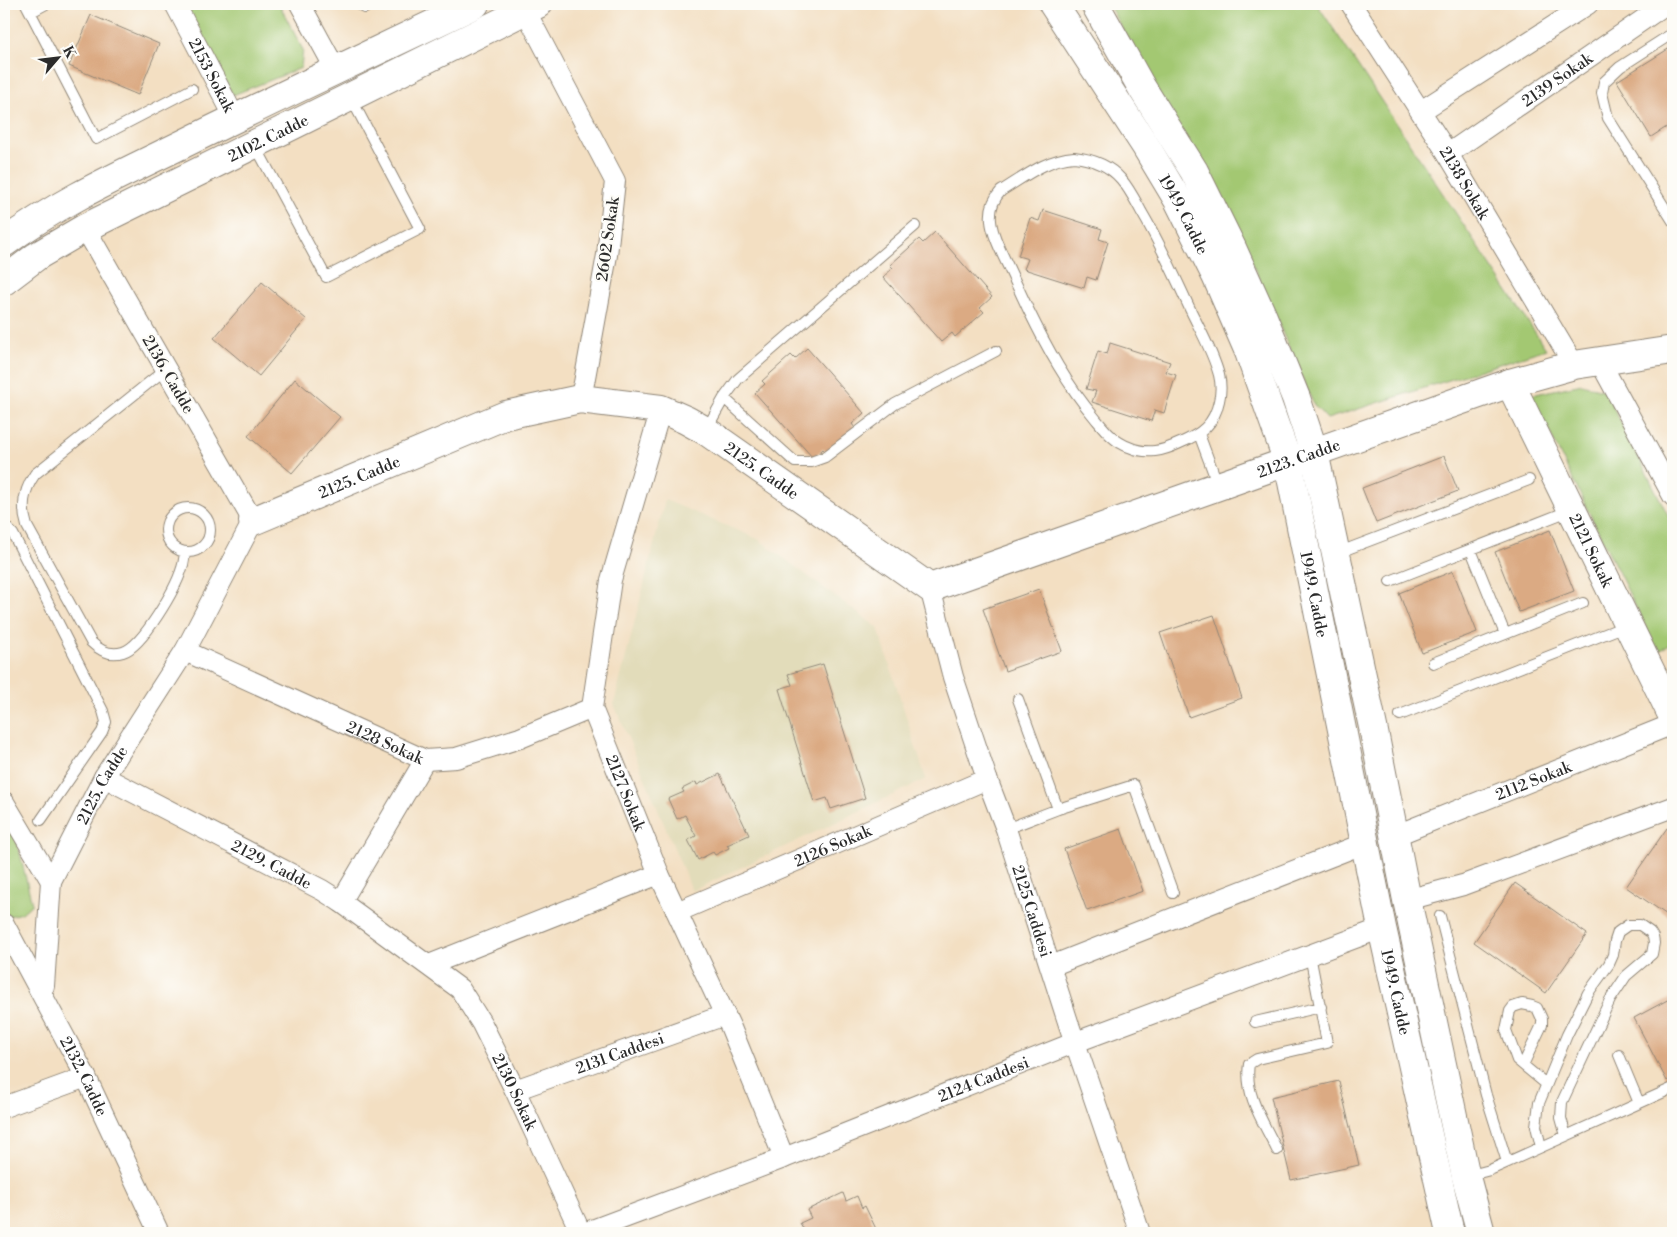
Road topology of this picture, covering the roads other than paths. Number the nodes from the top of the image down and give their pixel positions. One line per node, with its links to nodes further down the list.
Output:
1 (46, 4): 11 (lane)
2 (175, 4): 17 (street, 2153 Sokak)
3 (300, 4): 13 (street)
4 (475, 4): 13 (street, 2102. Cadde)
5 (1053, 4): 36 (street, 1949. Cadde)
6 (1095, 4): 35 (street, 1949. Cadde)
7 (1588, 4): 16 (street)
8 (1666, 4): 19 (street, 2139 Sokak)
9 (1355, 5): 16 (street, 2138 Sokak)
10 (532, 7): 15 (street, 2102. Cadde); 31 (street, 2602 Sokak)
11 (28, 8): 14 (lane)
12 (1673, 33): 20 (lane)
13 (336, 70): 17 (street, 2102. Cadde)
14 (192, 89)
15 (351, 97): 18 (street, 2102. Cadde); 18 (lane)
16 (1422, 111): 19 (street, 2138 Sokak)
17 (235, 118): 23 (street, 2102. Cadde)
18 (254, 144): 22 (street, 2102. Cadde)
19 (1448, 154): 27 (street, 2138 Sokak)
20 (1673, 222)
21 (915, 226): 30 (lane)
22 (85, 228): 24 (street, 2102. Cadde); 28 (street, 2136. Cadde)
23 (4, 243)
24 (4, 281)
25 (1673, 350): 27 (street, 2123. Cadde)
26 (996, 351): 30 (lane)
27 (1586, 363): 29 (street, 2123. Cadde); 39 (street)
28 (166, 370): 41 (street, 2136. Cadde); 44 (lane)
29 (1510, 383): 35 (street, 2123. Cadde); 40 (street, 2121 Sokak)
30 (724, 398): 33 (lane)
31 (580, 399): 32 (street, 2125. Cadde); 41 (street, 2125. Cadde)
32 (661, 409): 33 (street, 2125. Cadde); 54 (street)
33 (706, 431): 47 (street, 2125. Cadde)
34 (1199, 434): 34 (lane); 38 (lane)
35 (1314, 452): 36 (street, 2123. Cadde); 45 (street, 1949. Cadde)
36 (1288, 462): 38 (street, 2123. Cadde); 67 (street, 1949. Cadde)
37 (1529, 480): 45 (lane)
38 (1219, 486): 47 (street, 2123. Cadde)
39 (1673, 496)
40 (1572, 510): 43 (lane); 49 (street, 2121 Sokak)
41 (253, 520): 51 (street, 2125. Cadde)
42 (4, 525): 64 (lane)
43 (1471, 550): 46 (lane); 50 (lane)
44 (185, 553): 44 (lane)
45 (1336, 554): 66 (street, 1949. Cadde)
46 (1390, 581)
47 (930, 588): 60 (street, 2125 Caddesi)
48 (1583, 602): 50 (lane)
49 (1628, 625): 55 (lane); 56 (street, 2121 Sokak)
50 (1505, 634): 52 (lane)
51 (185, 651): 58 (street, 2128 Sokak); 59 (street, 2125. Cadde)
52 (1433, 663)
53 (1018, 699): 63 (lane)
54 (592, 708): 58 (street, 2128 Sokak); 68 (street, 2127 Sokak)
55 (1400, 715)
56 (1673, 717)
57 (1673, 724): 66 (street, 2112 Sokak)
58 (425, 760): 72 (street)
59 (104, 778): 69 (street, 2125. Cadde); 72 (street, 2129. Cadde)
60 (987, 779): 65 (street, 2125 Caddesi); 73 (street, 2126 Sokak)
61 (4, 802): 69 (street)
62 (1673, 807): 71 (street)
63 (1058, 809): 65 (lane); 70 (lane)
64 (41, 820)
65 (1006, 829): 79 (street, 2125 Caddesi)
66 (1394, 836): 71 (street, 1949. Cadde)
67 (1365, 844): 76 (street, 1949. Cadde); 79 (street)
68 (659, 874): 73 (street, 2127 Sokak); 78 (street)
69 (51, 881): 80 (street, 2125. Cadde)
70 (1173, 893)
71 (1407, 900): 98 (street, 1949. Cadde)
72 (341, 902): 78 (street, 2129. Cadde)
73 (677, 912): 82 (street, 2127 Sokak)
74 (1440, 916): 97 (lane)
75 (4, 924): 80 (street, 2132. Cadde)
76 (1382, 928): 77 (street, 2124 Caddesi); 102 (street, 1949. Cadde)
77 (1310, 955): 81 (lane); 84 (street, 2124 Caddesi)
78 (429, 965): 90 (street, 2130 Sokak)
79 (1051, 966): 84 (street, 2125 Caddesi)
80 (40, 990): 87 (street, 2132. Cadde)
81 (1321, 1006): 83 (lane); 95 (lane)
82 (725, 1015): 90 (street, 2131 Caddesi); 96 (street, 2127 Sokak)
83 (1255, 1022)
84 (1076, 1042): 96 (street, 2124 Caddesi); 101 (street, 2125 Caddesi)
85 (1619, 1056): 91 (lane)
86 (1523, 1065): 86 (lane); 88 (lane)
87 (86, 1077): 92 (street); 99 (street, 2132. Cadde)
88 (1546, 1084): 93 (lane); 94 (lane)
89 (1673, 1088): 91 (lane)
90 (515, 1090): 100 (street, 2130 Sokak)
91 (1639, 1103): 93 (lane)
92 (4, 1107)
93 (1566, 1136): 94 (lane)
94 (1541, 1147): 97 (lane)
95 (1277, 1150)
96 (784, 1158): 100 (street, 2124 Caddesi)
97 (1507, 1162): 98 (lane)
98 (1466, 1177): 103 (street, 1949. Cadde)
99 (159, 1233)
100 (582, 1233)
101 (1140, 1233)
102 (1450, 1233)
103 (1481, 1233)

